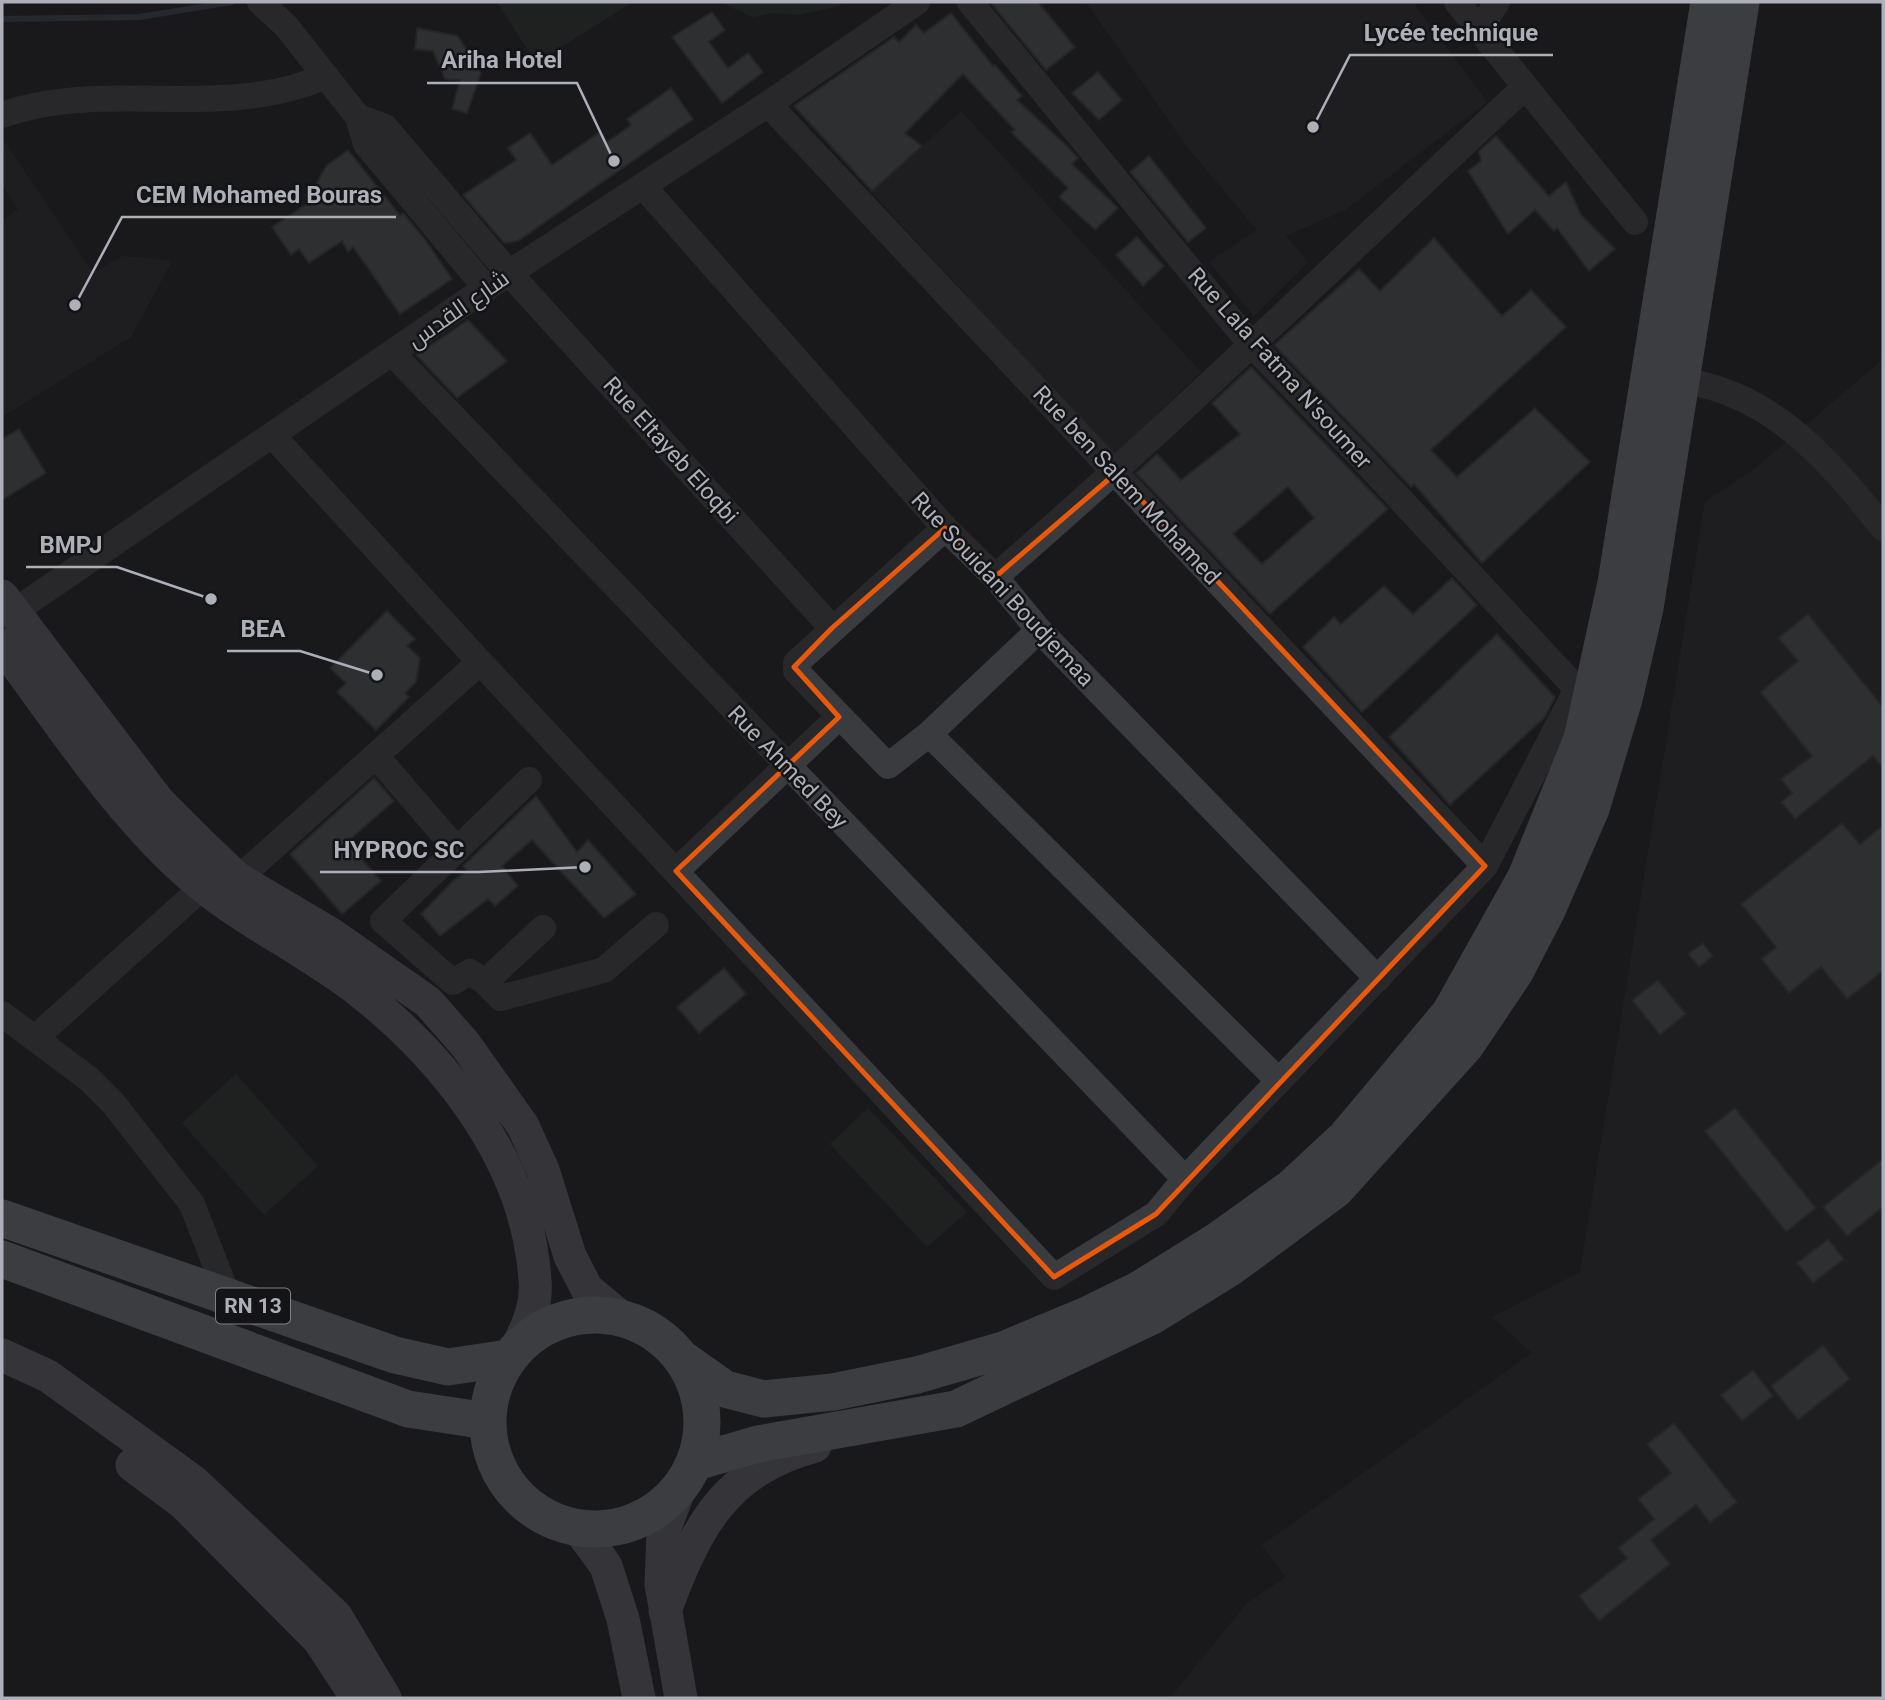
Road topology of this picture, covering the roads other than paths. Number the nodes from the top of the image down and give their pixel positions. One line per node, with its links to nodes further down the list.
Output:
1 (260, 2): 9 (street)
2 (917, 2): 11 (street, شارع القدس)
3 (970, 2): 18 (street, Rue Lala Fatma N'soumer)
4 (1457, 2): 8 (street)
5 (1497, 2): 8 (street)
6 (1709, 2): 20 (highway)
7 (1741, 2): 20 (highway)
8 (1479, 31): 10 (street)
9 (326, 76): 12 (street); 13 (street)
10 (1525, 87): 15 (street); 18 (street)
11 (768, 104): 14 (street, شارع القدس); 22 (street, Rue ben Salem Mohamed)
12 (2, 115)
13 (358, 117): 16 (street, Rue Eltayeb Eloqbi); 17 (street)
14 (643, 186): 16 (street, شارع القدس); 23 (street, Rue Souidani Boudjemaa)
15 (1635, 222)
16 (509, 273): 17 (street, شارع القدس); 27 (street, Rue Eltayeb Eloqbi)
17 (486, 288): 19 (street, شارع القدس)
18 (1250, 343): 22 (street); 37 (street, Rue Lala Fatma N'soumer)
19 (393, 354): 21 (street, شارع القدس); 34 (street, Rue Ahmed Bey)
20 (1665, 379): 24 (street); 56 (highway); 58 (highway)
21 (272, 435): 26 (street, شارع القدس); 30 (street)
22 (1116, 473): 25 (street); 37 (street, Rue ben Salem Mohamed)
23 (944, 528): 25 (street, Rue Souidani Boudjemaa); 27 (street)
24 (1883, 528)
25 (995, 577): 28 (street, Rue Souidani Boudjemaa)
26 (6, 609): 39 (main road)
27 (832, 628): 31 (street)
28 (1039, 630): 32 (street); 44 (street, Rue Souidani Boudjemaa)
29 (2, 645): 40 (main road)
30 (480, 662): 33 (street); 38 (street)
31 (839, 717): 32 (street); 34 (street)
32 (929, 734): 48 (street)
33 (376, 756): 36 (street); 39 (street)
34 (787, 766): 38 (street); 49 (street, Rue Ahmed Bey)
35 (529, 780): 36 (street)
36 (457, 850): 45 (street)
37 (1485, 866): 44 (street)
38 (676, 871): 49 (street)
39 (238, 879): 43 (main road)
40 (204, 886): 43 (main road); 47 (street)
41 (656, 925): 45 (street)
42 (543, 928): 45 (street)
43 (324, 949): 53 (main road); 55 (main road)
44 (1378, 979): 48 (street)
45 (485, 982)
46 (2, 1014): 47 (street)
47 (35, 1038): 52 (street)
48 (1279, 1082): 49 (street)
49 (1185, 1179)
50 (2, 1218): 52 (highway, RN 13)
51 (2, 1259): 59 (highway, RN 13)
52 (228, 1297): 55 (highway, RN 13)
53 (622, 1318): 55 (highway); 56 (highway)
54 (2, 1355): 65 (main road)
55 (511, 1355): 59 (highway)
56 (684, 1360): 60 (highway)
57 (2, 1381): 64 (main road)
58 (956, 1409): 60 (highway); 63 (main road)
59 (487, 1421): 62 (highway)
60 (696, 1462): 61 (highway)
61 (678, 1493): 62 (highway); 63 (main road)
62 (579, 1529): 66 (main road)
63 (665, 1611): 67 (main road)
64 (357, 1698)
65 (385, 1698)
66 (639, 1698)
67 (681, 1698)

